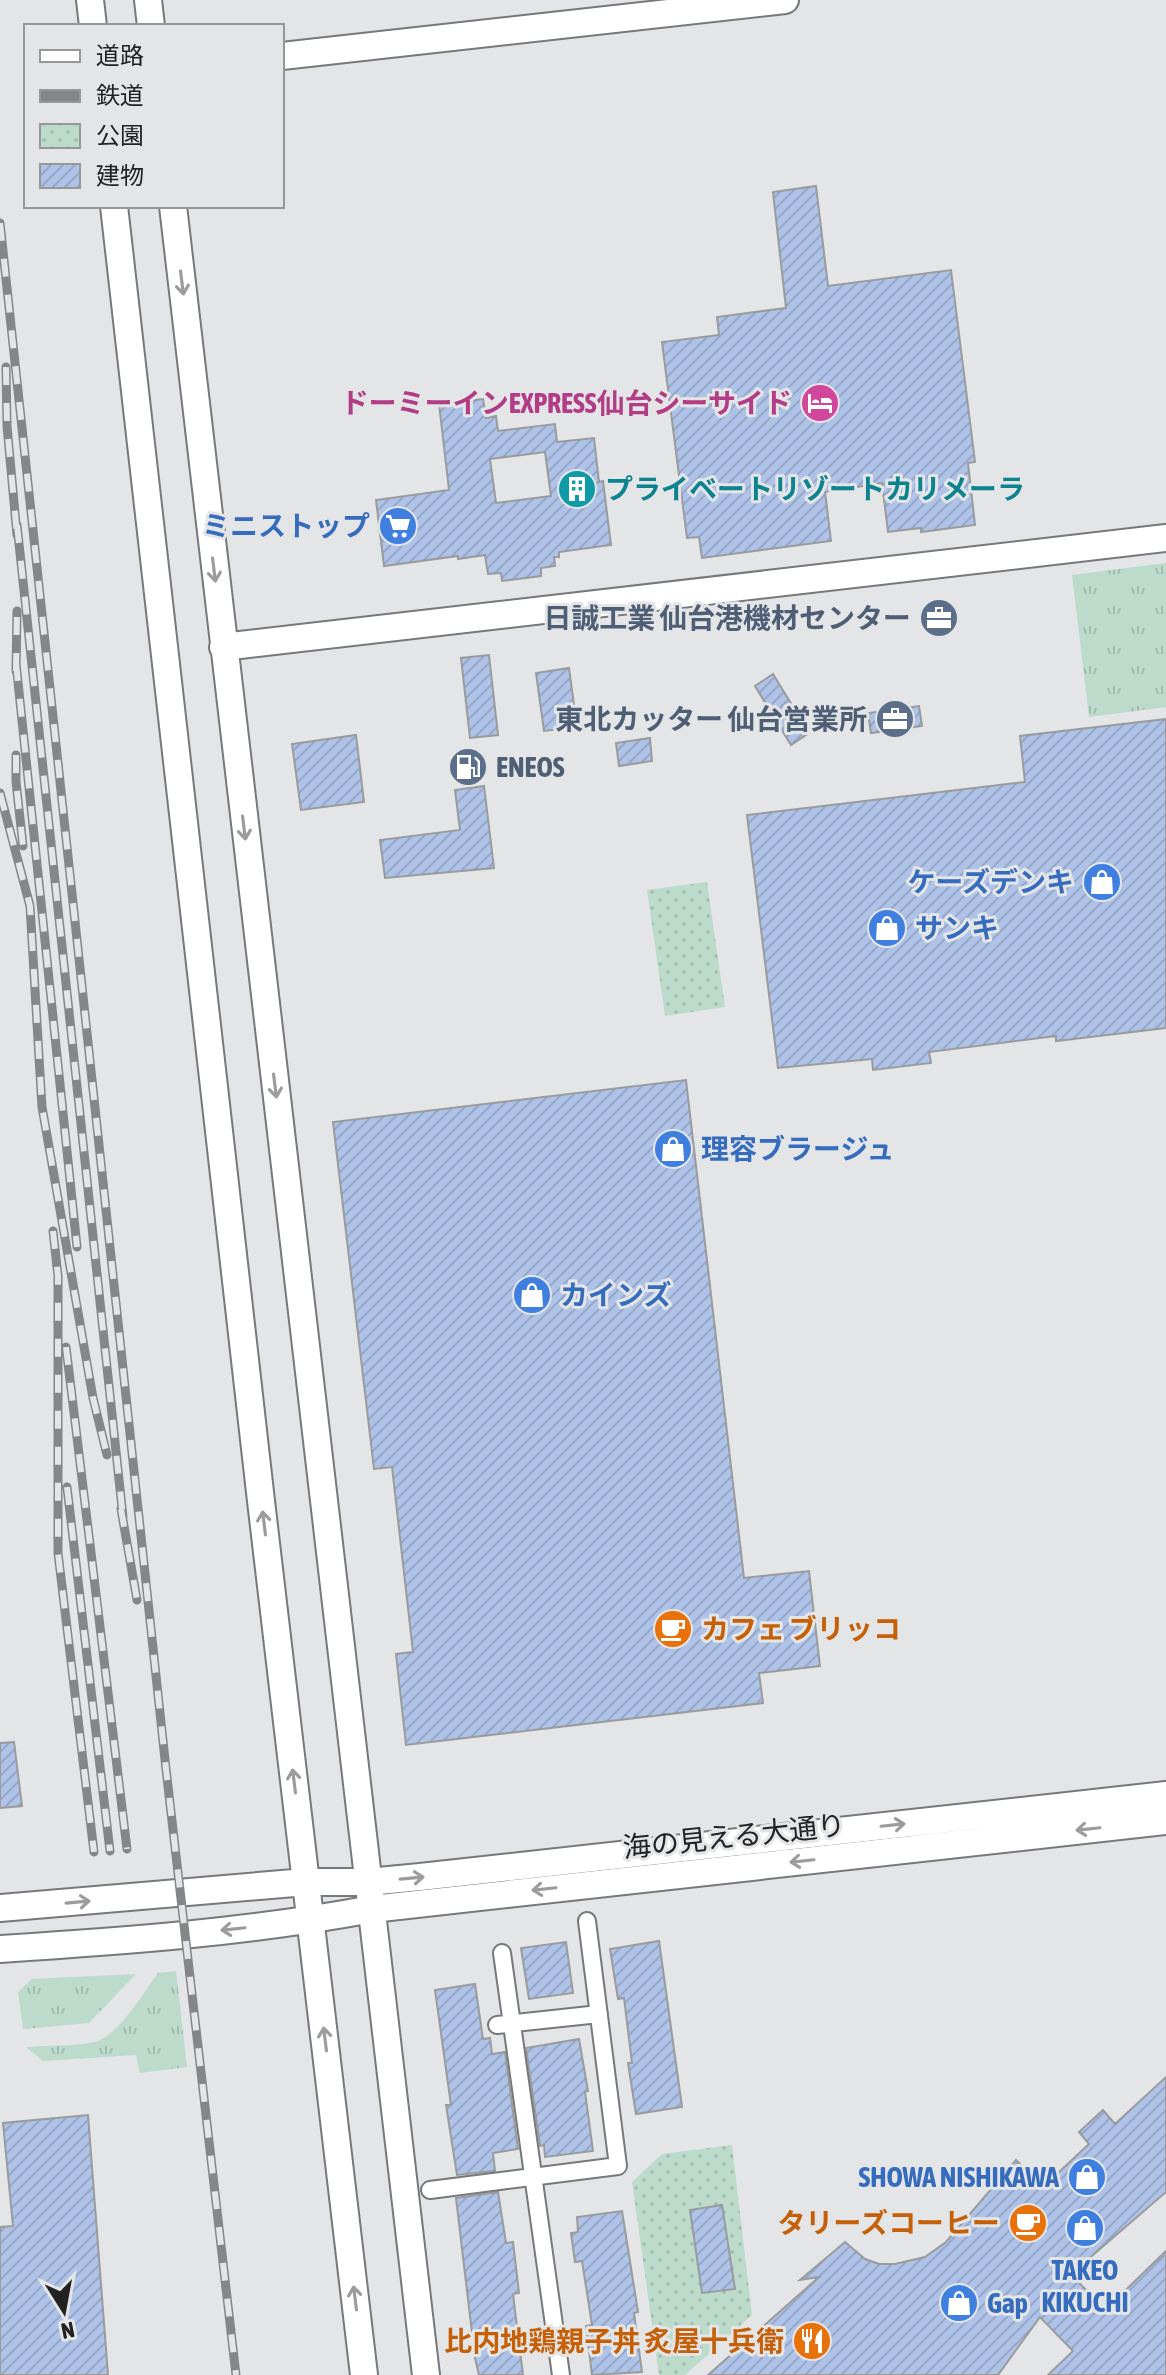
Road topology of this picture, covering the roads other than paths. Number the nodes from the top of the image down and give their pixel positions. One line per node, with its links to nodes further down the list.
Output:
1 (90, 0): 4 (street)
2 (148, 0): 5 (street)
3 (785, 0): 6 (street)
4 (93, 24)
5 (151, 24)
6 (284, 56)
7 (114, 208): 13 (street, one-way to 7)
8 (173, 208): 10 (street, one-way to 10)
9 (1166, 538): 10 (street)
10 (223, 647): 14 (street, one-way to 14)
11 (1166, 1795): 14 (street, one-way to 11)
12 (1166, 1821): 16 (street, 海の見える大通り, one-way to 16)
13 (306, 1882): 14 (street); 15 (street, one-way to 13); 17 (street)
14 (368, 1882): 16 (street)
15 (0, 1908)
16 (372, 1909): 17 (street, 海の見える大通り); 26 (street)
17 (311, 1920): 19 (street, 海の見える大通り, one-way to 19); 25 (street, one-way to 17)
18 (587, 1921): 21 (street)
19 (0, 1949)
20 (502, 1953): 22 (street)
21 (599, 2014): 22 (street); 23 (street)
22 (505, 2024): 23 (street)
23 (533, 2177): 24 (street); 27 (street)
24 (430, 2190)
25 (364, 2375)
26 (426, 2375)
27 (561, 2375)

